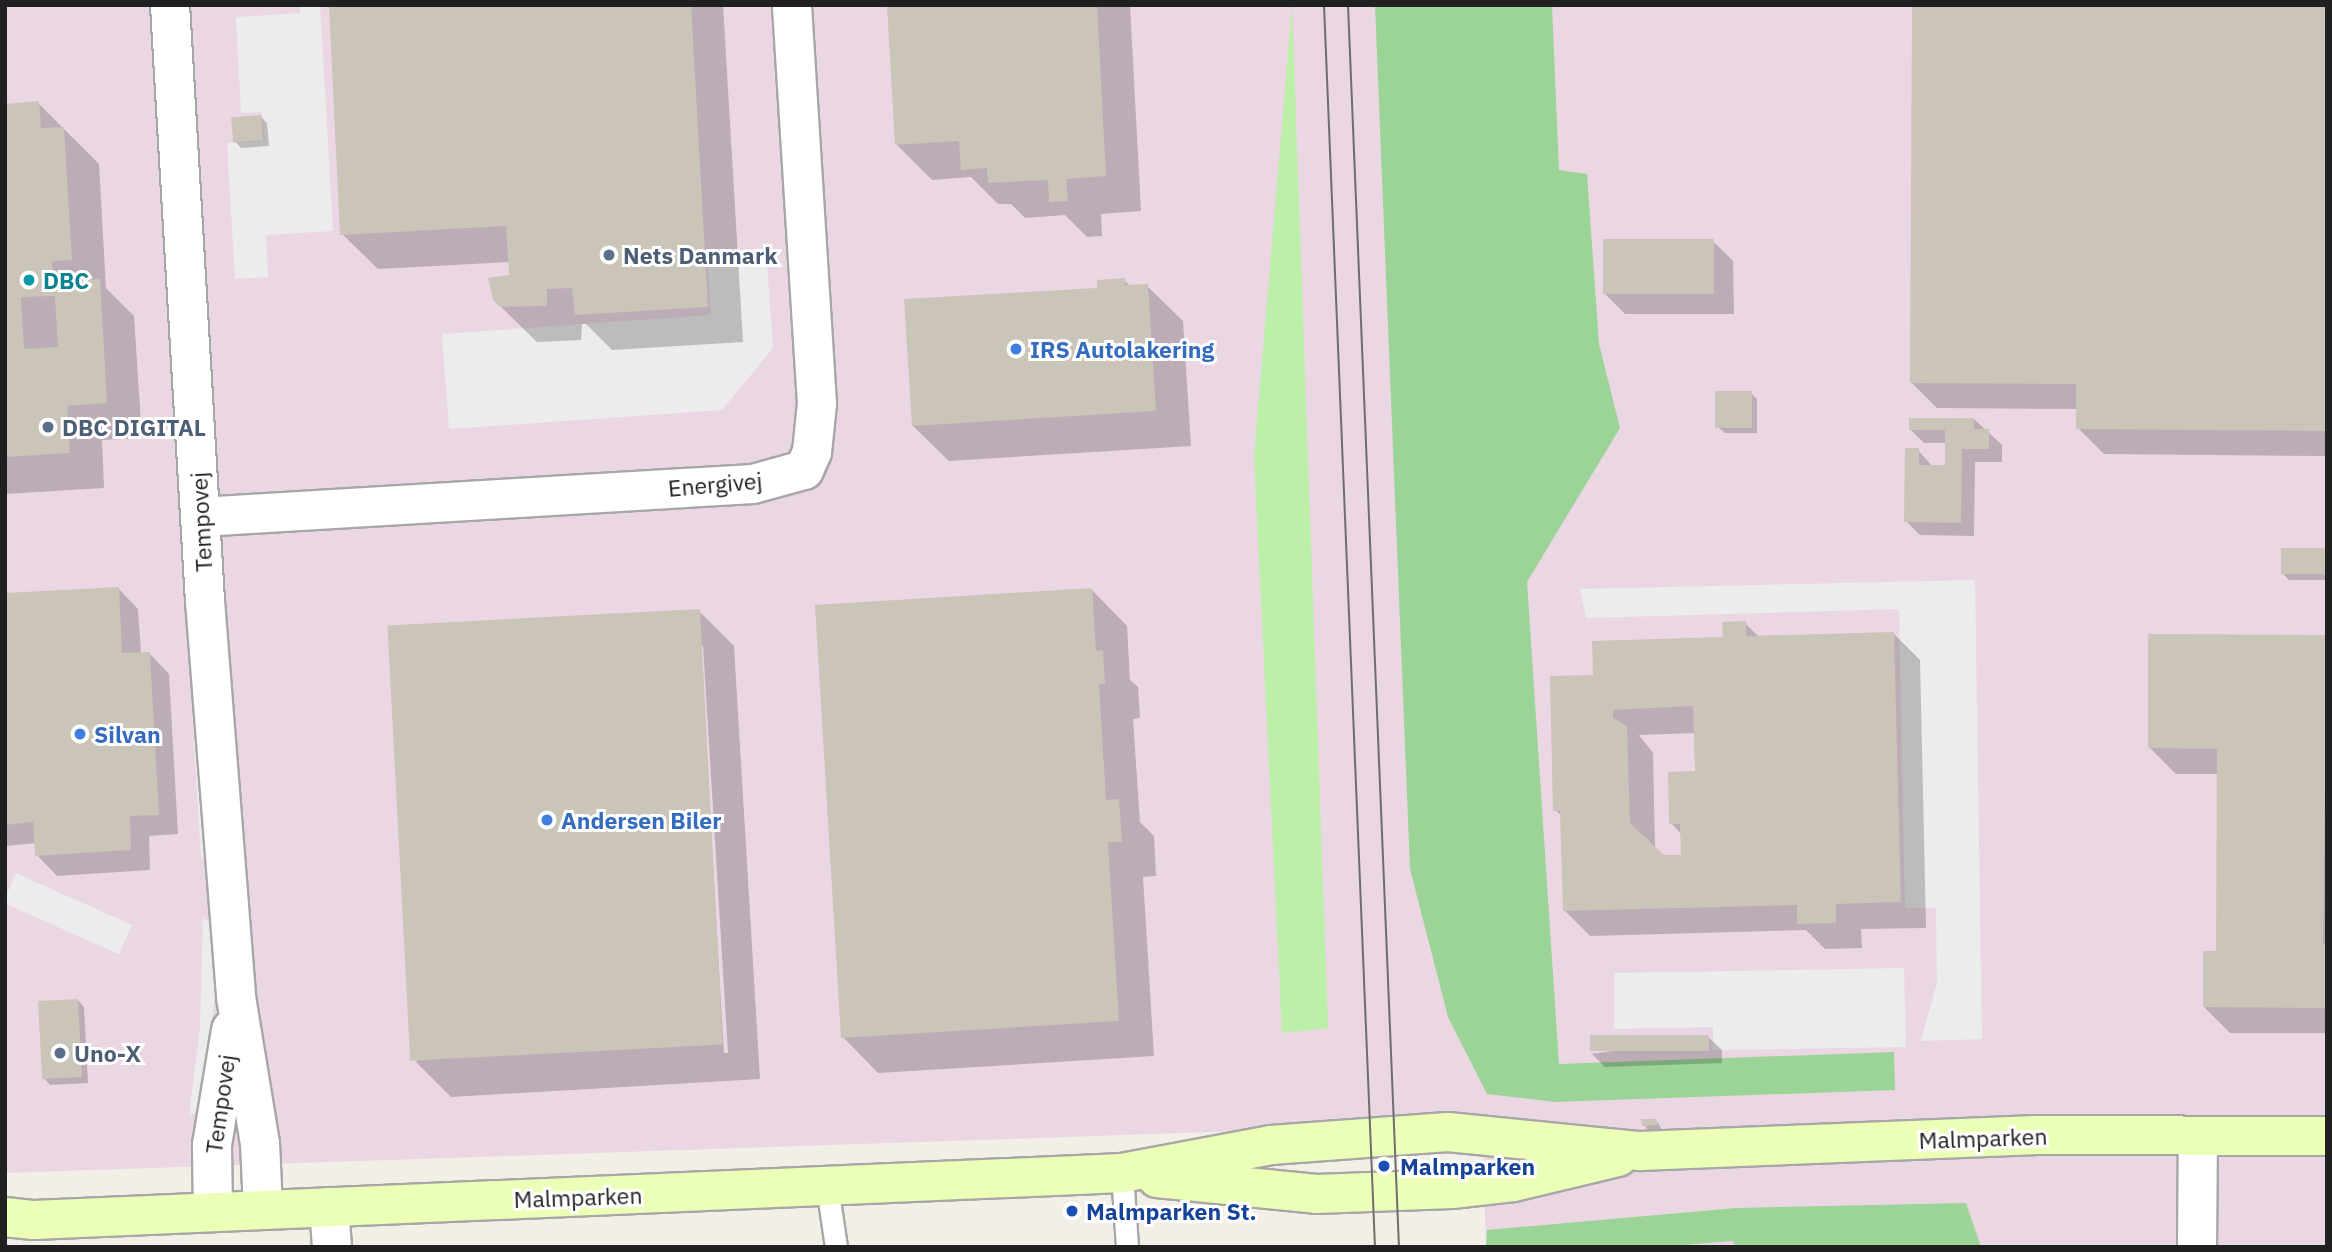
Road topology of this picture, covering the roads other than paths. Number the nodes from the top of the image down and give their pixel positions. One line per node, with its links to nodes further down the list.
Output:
1 (170, 5): 3 (street, Tempovej)
2 (792, 5): 3 (street, Energivej)
3 (200, 517): 4 (street, Tempovej)
4 (236, 997): 11 (street, Tempovej); 12 (street, Tempovej)
5 (2198, 1136): 6 (street, Malmparken); 7 (street, Malmparken); 17 (street)
6 (2327, 1136)
7 (1640, 1151): 8 (street, Malmparken); 8 (street, Malmparken)
8 (1122, 1173): 9 (street, Malmparken); 16 (lane)
9 (827, 1186): 10 (street, Malmparken); 15 (lane)
10 (329, 1207): 11 (street, Malmparken); 14 (street)
11 (263, 1210): 12 (street, Malmparken)
12 (213, 1212): 13 (street, Malmparken)
13 (15, 1221)
14 (332, 1247)
15 (836, 1247)
16 (1127, 1247)
17 (2197, 1247)

